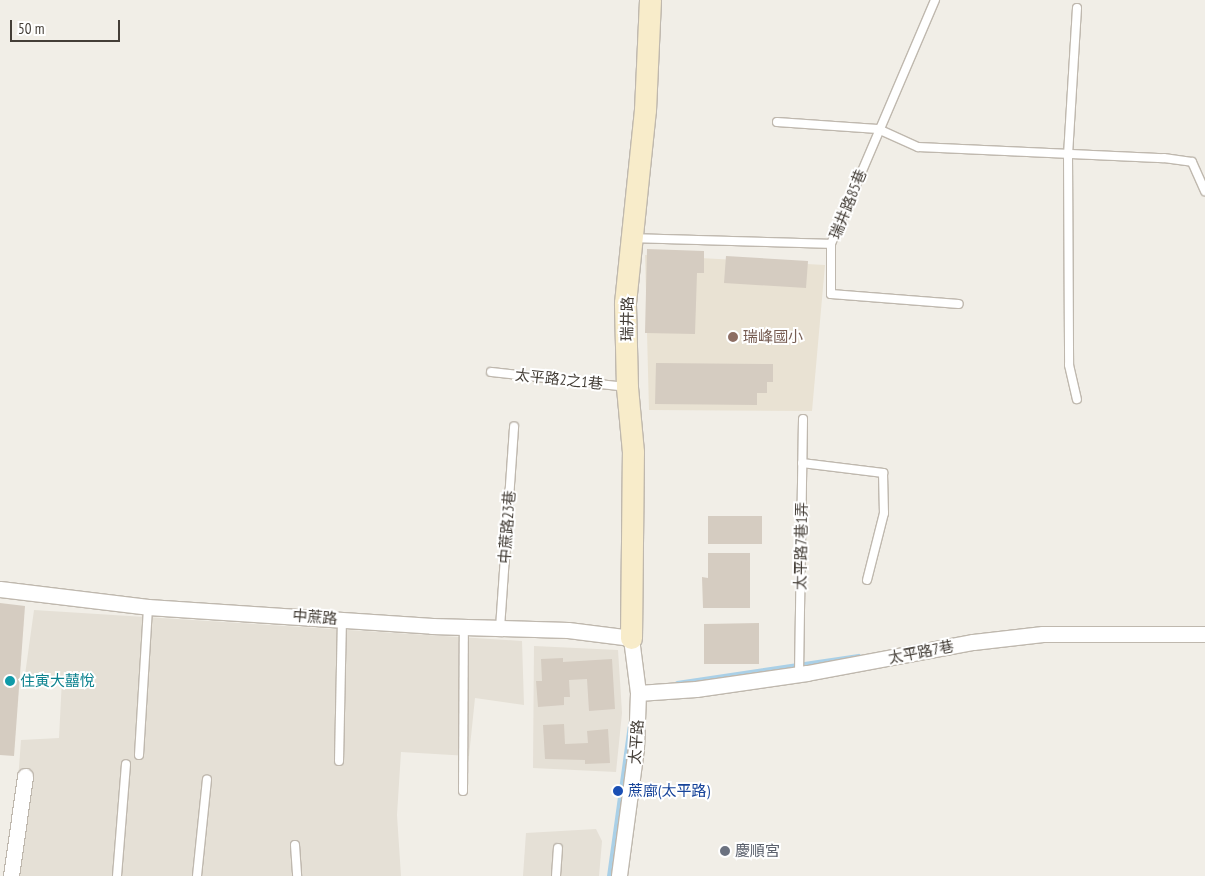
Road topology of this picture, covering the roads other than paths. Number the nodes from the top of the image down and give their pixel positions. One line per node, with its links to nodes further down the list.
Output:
1 (650, 0): 8 (street, 瑞井路)
2 (935, 0): 5 (lane, 瑞井路85巷)
3 (1077, 8): 6 (lane)
4 (776, 122): 5 (lane)
5 (878, 128): 6 (lane); 9 (lane, 瑞井路85巷)
6 (1068, 154): 7 (lane); 13 (lane)
7 (1205, 191)
8 (633, 238): 9 (lane); 12 (street, 瑞井路)
9 (831, 244): 10 (lane, 瑞井路85巷)
10 (958, 304)
11 (492, 372): 12 (lane, 太平路2之1巷)
12 (627, 387): 24 (street, 瑞井路)
13 (1077, 399)
14 (802, 418): 16 (lane, 太平路7巷1弄)
15 (514, 426): 22 (lane, 中蔗路23巷)
16 (802, 463): 17 (lane); 25 (lane, 太平路7巷1弄)
17 (867, 580)
18 (0, 589): 19 (street, 中蔗路)
19 (148, 607): 20 (street, 中蔗路); 27 (lane)
20 (342, 619): 21 (street, 中蔗路); 28 (lane)
21 (464, 626): 22 (street, 中蔗路); 32 (lane)
22 (500, 628): 24 (street, 中蔗路)
23 (1205, 634): 25 (street, 太平路7巷)
24 (631, 638): 26 (street, 太平路)
25 (799, 674): 26 (street, 太平路7巷)
26 (638, 692): 40 (street, 太平路)
27 (139, 755)
28 (339, 761)
29 (126, 764): 36 (lane)
30 (25, 776): 35 (street)
31 (206, 780): 37 (lane)
32 (463, 791)
33 (295, 844): 38 (lane)
34 (558, 848): 39 (lane)
35 (11, 876)
36 (117, 876)
37 (197, 876)
38 (297, 876)
39 (556, 876)
40 (619, 876)

